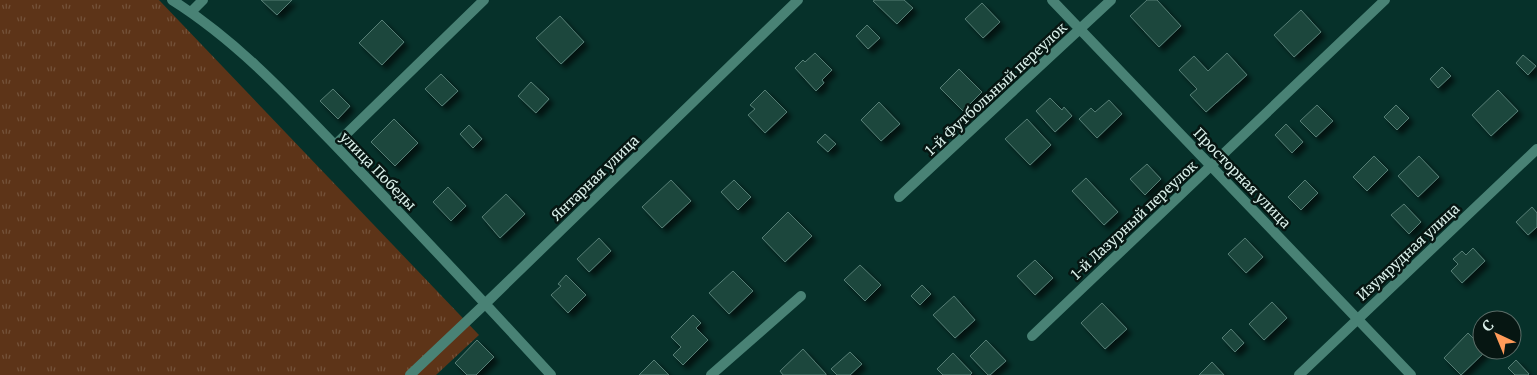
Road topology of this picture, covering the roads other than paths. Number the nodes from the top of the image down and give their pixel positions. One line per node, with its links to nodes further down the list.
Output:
1 (172, 0): 8 (street, улица Победы)
2 (203, 0): 8 (street)
3 (484, 0): 10 (street)
4 (798, 0): 15 (street, Янтарная улица)
5 (1052, 0): 9 (street, Просторная улица)
6 (1111, 0): 9 (street, 1-й Футбольный переулок)
7 (1385, 0): 12 (street, 1-й Лазурный переулок)
8 (191, 12): 10 (street, улица Победы)
9 (1080, 29): 12 (street, Просторная улица); 13 (street, 1-й Футбольный переулок)
10 (335, 145): 15 (street, улица Победы)
11 (1537, 149): 16 (street, Изумрудная улица)
12 (1212, 166): 16 (street, Просторная улица); 17 (street, 1-й Лазурный переулок)
13 (899, 197)
14 (801, 296): 20 (street)
15 (486, 303): 18 (street, Янтарная улица); 19 (street, улица Победы)
16 (1358, 319): 21 (street, Изумрудная улица); 22 (street, Просторная улица)
17 (1032, 336)
18 (410, 375)
19 (551, 375)
20 (711, 375)
21 (1298, 375)
22 (1411, 375)

